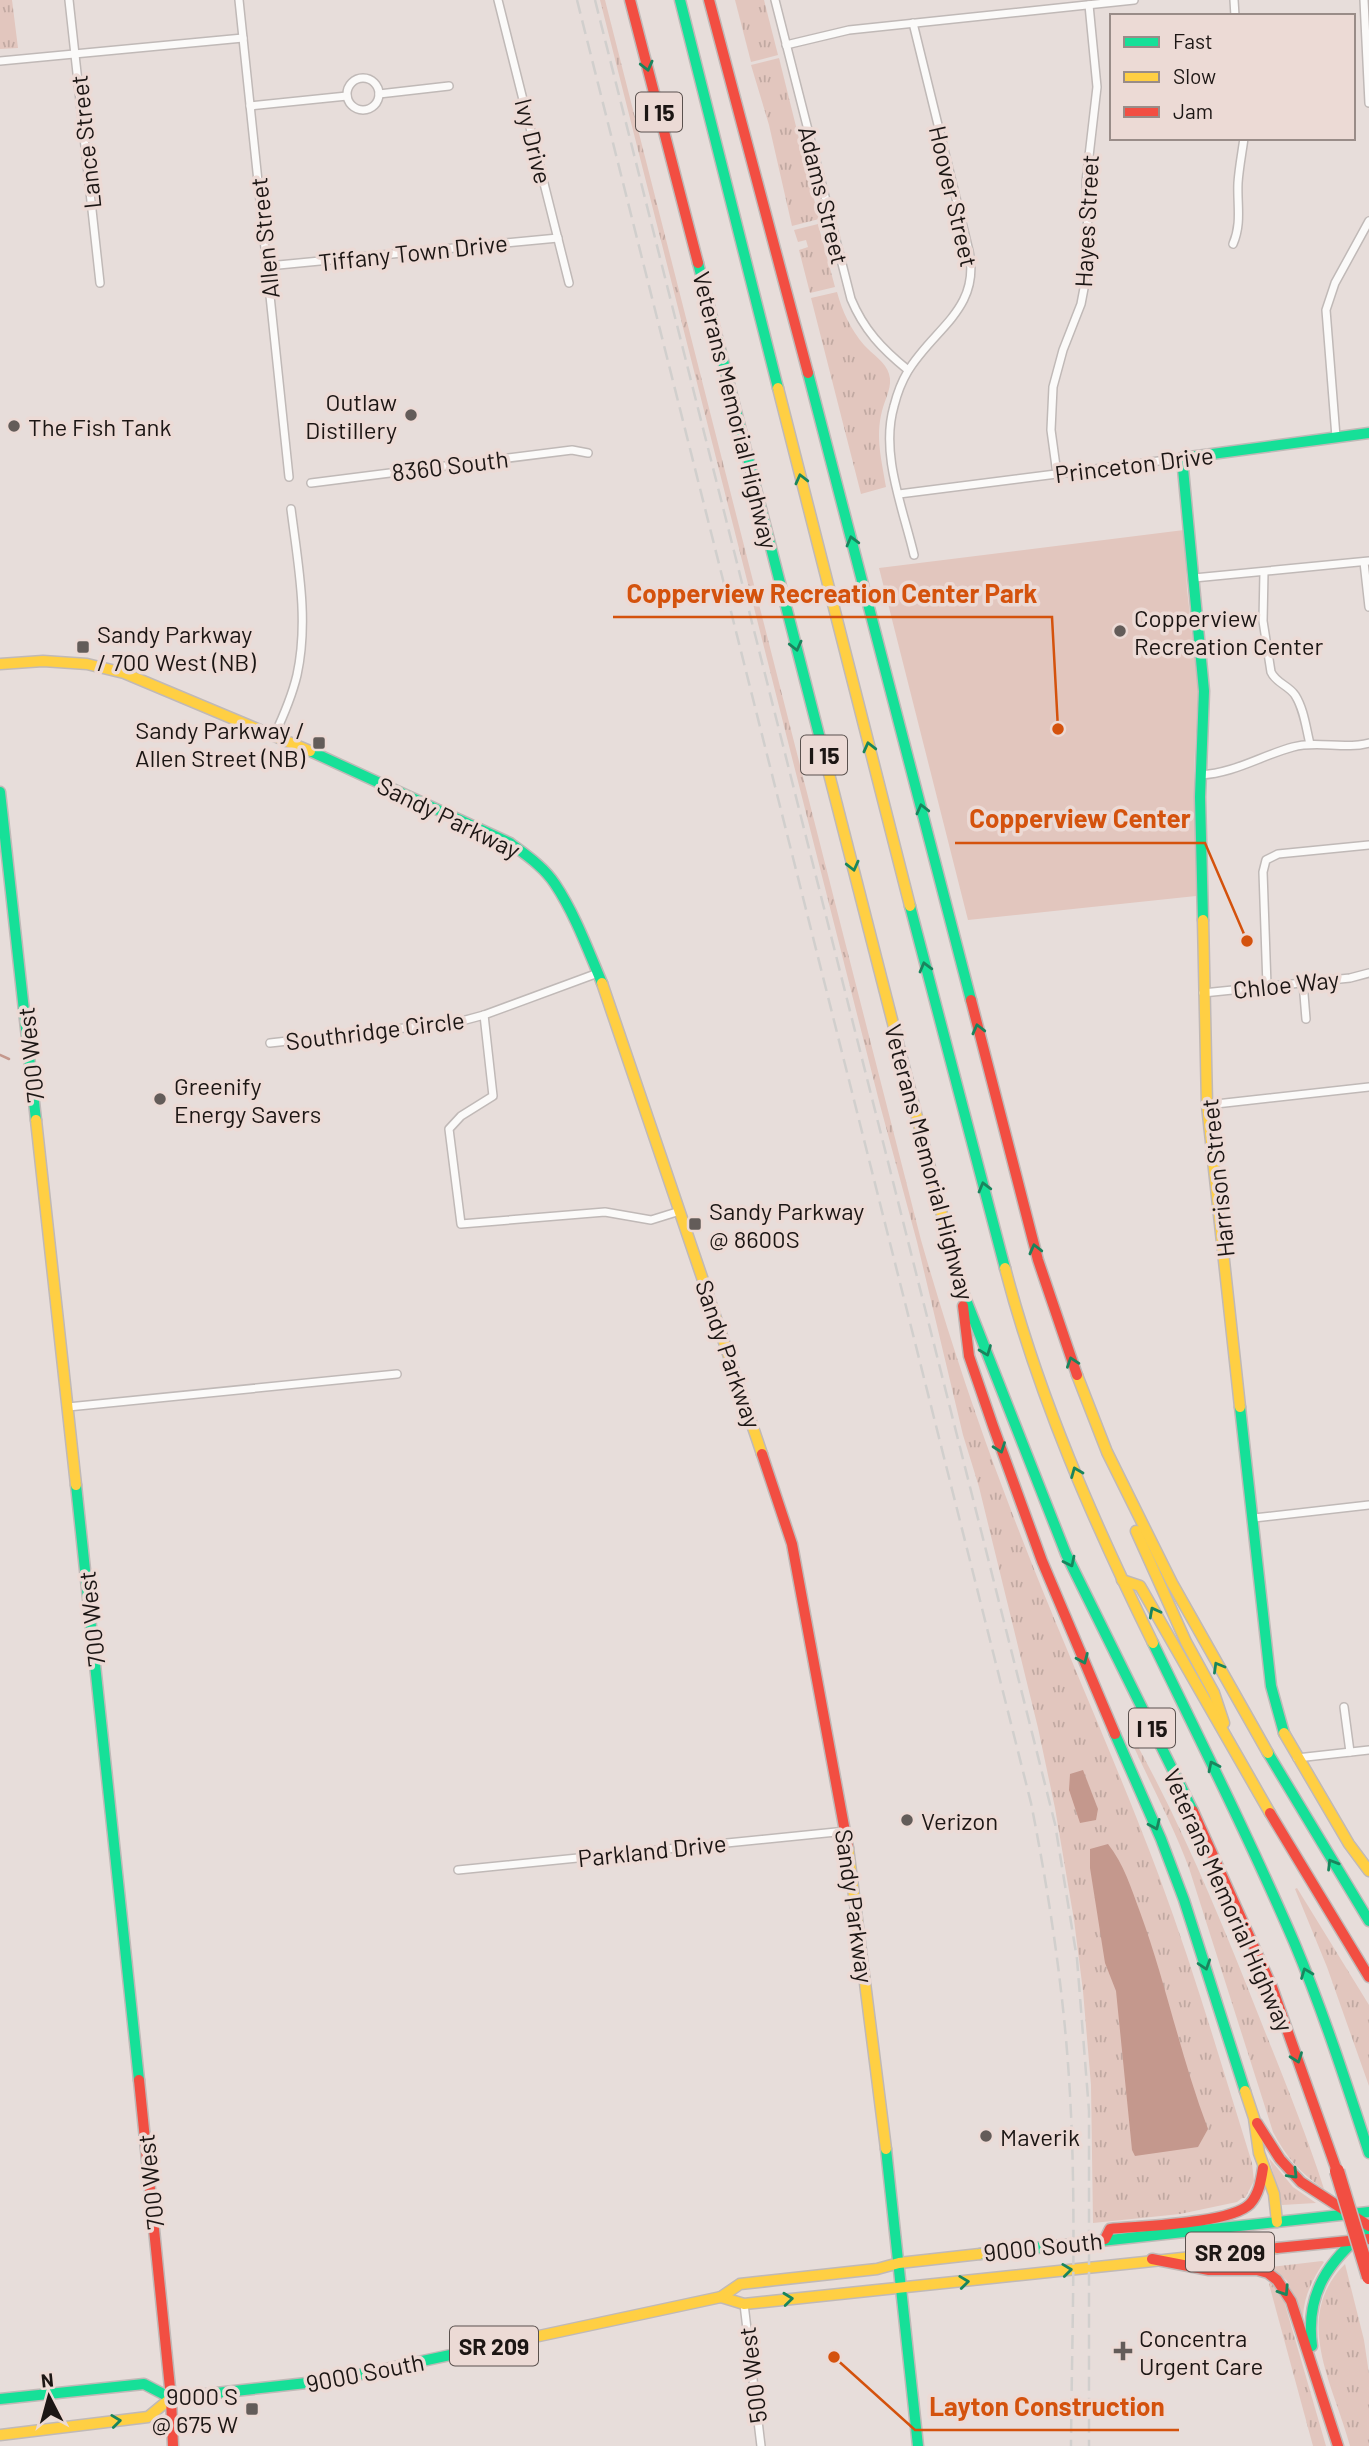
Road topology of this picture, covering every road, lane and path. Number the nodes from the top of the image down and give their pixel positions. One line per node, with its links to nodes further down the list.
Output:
1 (69, 0): 15 (street, Lance Street)
2 (239, 0): 13 (street, Allen Street)
3 (498, 0): 24 (street, Ivy Drive)
4 (630, 0): 62 (main road, Veterans Memorial Highway / I 15, one-way to 62)
5 (680, 0): 68 (main road, Veterans Memorial Highway / I 15, one-way to 5)
6 (709, 0): 65 (main road, one-way to 6)
7 (775, 0): 14 (street, Adams Street)
8 (1134, 0): 10 (street)
9 (1364, 0): 11 (street)
10 (1089, 5): 12 (street); 34 (street, Hayes Street)
11 (1367, 11): 20 (street)
12 (913, 23): 14 (street); 29 (street, Hoover Street)
13 (243, 38): 15 (street); 21 (street, Allen Street)
14 (786, 45): 29 (street, Adams Street)
15 (75, 54): 16 (street); 27 (street, Lance Street)
16 (0, 61)
17 (449, 86): 18 (street)
18 (379, 94): 19 (street); 19 (street)
19 (347, 96): 21 (street)
20 (1369, 103)
21 (250, 106): 26 (street, Allen Street)
22 (1244, 140): 25 (street)
23 (1369, 221): 31 (street)
24 (558, 238): 26 (street, Tiffany Town Drive); 28 (street, Ivy Drive)
25 (1233, 244)
26 (268, 267): 35 (street, Allen Street)
27 (100, 283)
28 (569, 283)
29 (908, 370): 37 (street, Hoover Street)
30 (1369, 433): 31 (main road, Princeton Drive)
31 (1336, 437): 33 (main road, Princeton Drive)
32 (588, 453): 36 (street, 8360 South)
33 (1182, 458): 34 (street, Princeton Drive); 42 (main road, Harrison Street)
34 (1057, 474): 37 (street, Princeton Drive)
35 (289, 477)
36 (311, 483)
37 (899, 494): 39 (street, Hoover Street)
38 (291, 509): 45 (street)
39 (914, 555)
40 (1366, 562): 41 (street); 43 (street)
41 (1264, 572): 42 (street); 47 (street)
42 (1194, 578): 48 (main road, Harrison Street)
43 (1369, 607)
44 (0, 664): 45 (main road, Sandy Parkway)
45 (274, 736): 51 (main road, Sandy Parkway)
46 (1369, 743): 47 (street)
47 (1310, 744): 48 (street)
48 (1200, 775): 55 (main road, Harrison Street)
49 (0, 792): 64 (main road, 700 West)
50 (1369, 845): 54 (street)
51 (598, 973): 56 (street, Southridge Circle); 61 (main road, Sandy Parkway)
52 (1369, 973): 53 (street, Chloe Way)
53 (1303, 982): 54 (street, Chloe Way); 57 (street)
54 (1267, 986): 55 (street, Chloe Way)
55 (1203, 993): 60 (main road, Harrison Street)
56 (484, 1015): 58 (street, Southridge Circle); 61 (street)
57 (1306, 1019)
58 (270, 1043)
59 (1369, 1087): 60 (street)
60 (1208, 1105): 67 (main road, Harrison Street)
61 (680, 1211): 74 (main road, Sandy Parkway)
62 (961, 1287): 79 (main road, one-way to 79); 91 (main road, Veterans Memorial Highway / I 15, one-way to 91, bridge)
63 (397, 1374): 64 (street)
64 (68, 1407): 95 (main road, 700 West)
65 (1090, 1410): 72 (main road); 77 (main road, one-way to 65)
66 (1369, 1505): 67 (street)
67 (1254, 1518): 73 (main road, Harrison Street)
68 (1122, 1580): 72 (main road, one-way to 68); 80 (main road, Veterans Memorial Highway / I 15, one-way to 68)
69 (1344, 1707): 71 (street)
70 (1369, 1750): 71 (street)
71 (1350, 1752): 73 (street)
72 (1236, 1757): 78 (main road)
73 (1297, 1758): 76 (main road, Harrison Street)
74 (846, 1831): 75 (street, Parkland Drive); 90 (main road, Sandy Parkway)
75 (458, 1870)
76 (1369, 1871)
77 (1369, 1922)
78 (1369, 1977)
79 (1254, 2118): 81 (main road); 83 (main road, one-way to 83)
80 (1369, 2153)
81 (1263, 2166): 84 (main road); 86 (main road)
82 (1369, 2212): 83 (main road, 9000 South / SR 209)
83 (1348, 2214): 84 (main road, 9000 South / SR 209); 85 (main road)
84 (1278, 2222): 86 (main road, 9000 South / SR 209)
85 (1369, 2227): 88 (main road)
86 (1105, 2239): 90 (main road, 9000 South / SR 209)
87 (1369, 2239): 88 (main road, 9000 South / SR 209)
88 (1352, 2241): 89 (main road, 9000 South / SR 209); 97 (main road)
89 (1152, 2259): 92 (main road, 9000 South / SR 209, one-way to 89); 97 (main road, one-way to 97)
90 (899, 2263): 92 (main road, Sandy Parkway); 93 (main road, 9000 South / SR 209)
91 (1369, 2277)
92 (902, 2288): 94 (main road, 9000 South / SR 209, one-way to 92); 101 (main road, Sandy Parkway)
93 (721, 2297): 94 (main road, 9000 South / SR 209); 95 (main road, 9000 South / SR 209)
94 (744, 2304): 100 (street, 500 West)
95 (171, 2398): 96 (main road, 9000 South / SR 209); 98 (main road, 9000 South / SR 209, one-way to 95); 99 (main road, 700 West)
96 (0, 2399)
97 (1329, 2419): 102 (main road)
98 (0, 2435)
99 (173, 2446)
100 (761, 2446)
101 (918, 2446)
102 (1338, 2446)

